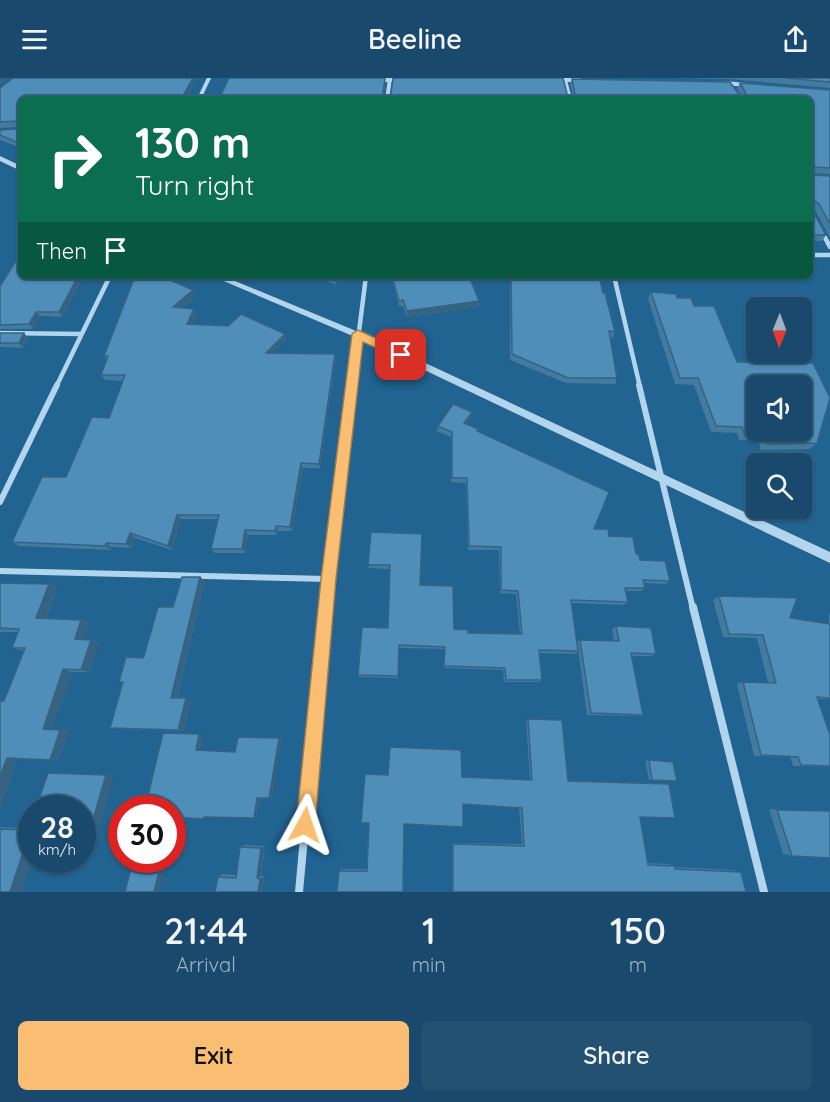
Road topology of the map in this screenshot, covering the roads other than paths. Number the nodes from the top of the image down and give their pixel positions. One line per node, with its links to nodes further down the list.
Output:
1 (209, 78): 12 (street)
2 (390, 79): 3 (street); 4 (street); 13 (street)
3 (367, 80)
4 (401, 80)
5 (554, 80): 6 (street)
6 (565, 80): 7 (street); 14 (street)
7 (588, 80)
8 (718, 82): 9 (street)
9 (729, 83): 10 (street); 11 (street)
10 (752, 85)
11 (734, 91)
12 (200, 96)
13 (387, 96)
14 (569, 96)
15 (0, 158): 16 (street)
16 (18, 167)
17 (820, 228): 18 (street)
18 (830, 247)
19 (813, 255): 20 (street)
20 (830, 255)
21 (108, 279): 26 (street)
22 (223, 279): 27 (street)
23 (366, 279): 27 (street)
24 (615, 279): 28 (street)
25 (0, 333): 26 (street)
26 (81, 334): 29 (street)
27 (358, 334): 28 (street); 32 (street)
28 (661, 478): 30 (street); 34 (street)
29 (0, 502)
30 (830, 558)
31 (0, 572): 32 (street)
32 (328, 579): 33 (street)
33 (299, 892)
34 (764, 892)

